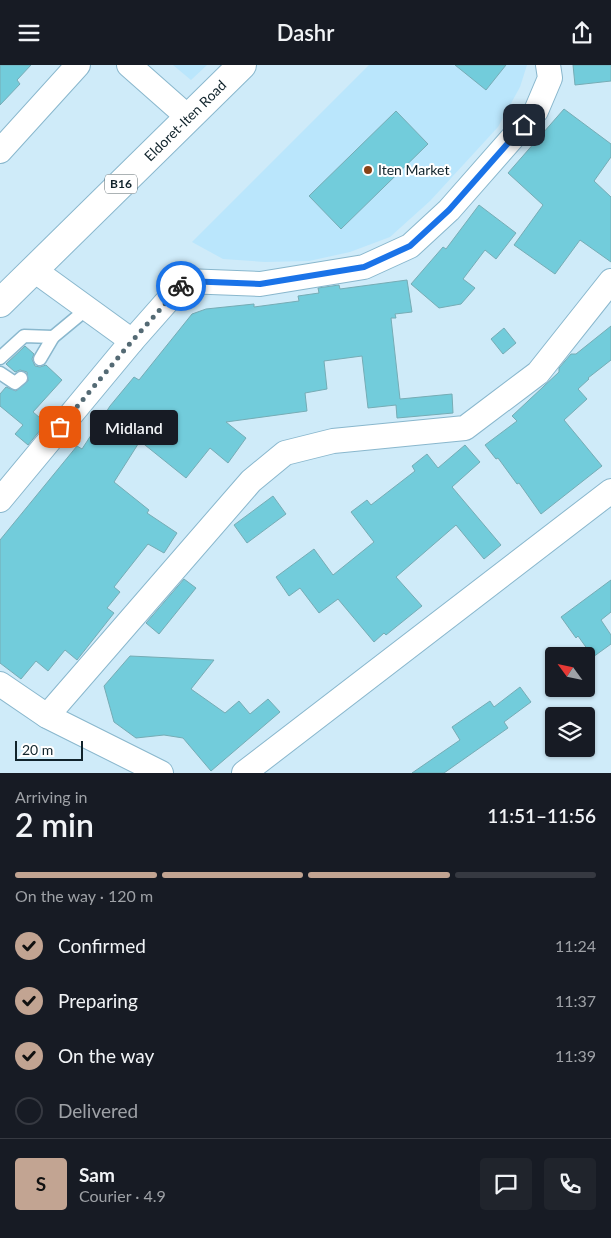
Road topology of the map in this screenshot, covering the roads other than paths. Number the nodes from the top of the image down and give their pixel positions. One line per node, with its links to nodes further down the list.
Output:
1 (78, 65): 6 (street)
2 (129, 65): 5 (street)
3 (242, 65): 5 (main road, Eldoret-Iten Road / B16)
4 (548, 65): 12 (street)
5 (189, 117): 7 (main road, Eldoret-Iten Road / B16)
6 (0, 151)
7 (34, 269): 9 (main road, Eldoret-Iten Road / B16); 10 (street)
8 (611, 281): 20 (street)
9 (0, 303)
10 (88, 308): 11 (lane); 12 (street)
11 (53, 337): 13 (lane); 14 (lane)
12 (132, 341): 18 (street)
13 (0, 358)
14 (40, 359)
15 (0, 373): 16 (lane)
16 (21, 378)
17 (611, 491): 22 (street)
18 (0, 500)
19 (0, 684): 20 (street)
20 (47, 716): 21 (street)
21 (161, 773)
22 (244, 773)

